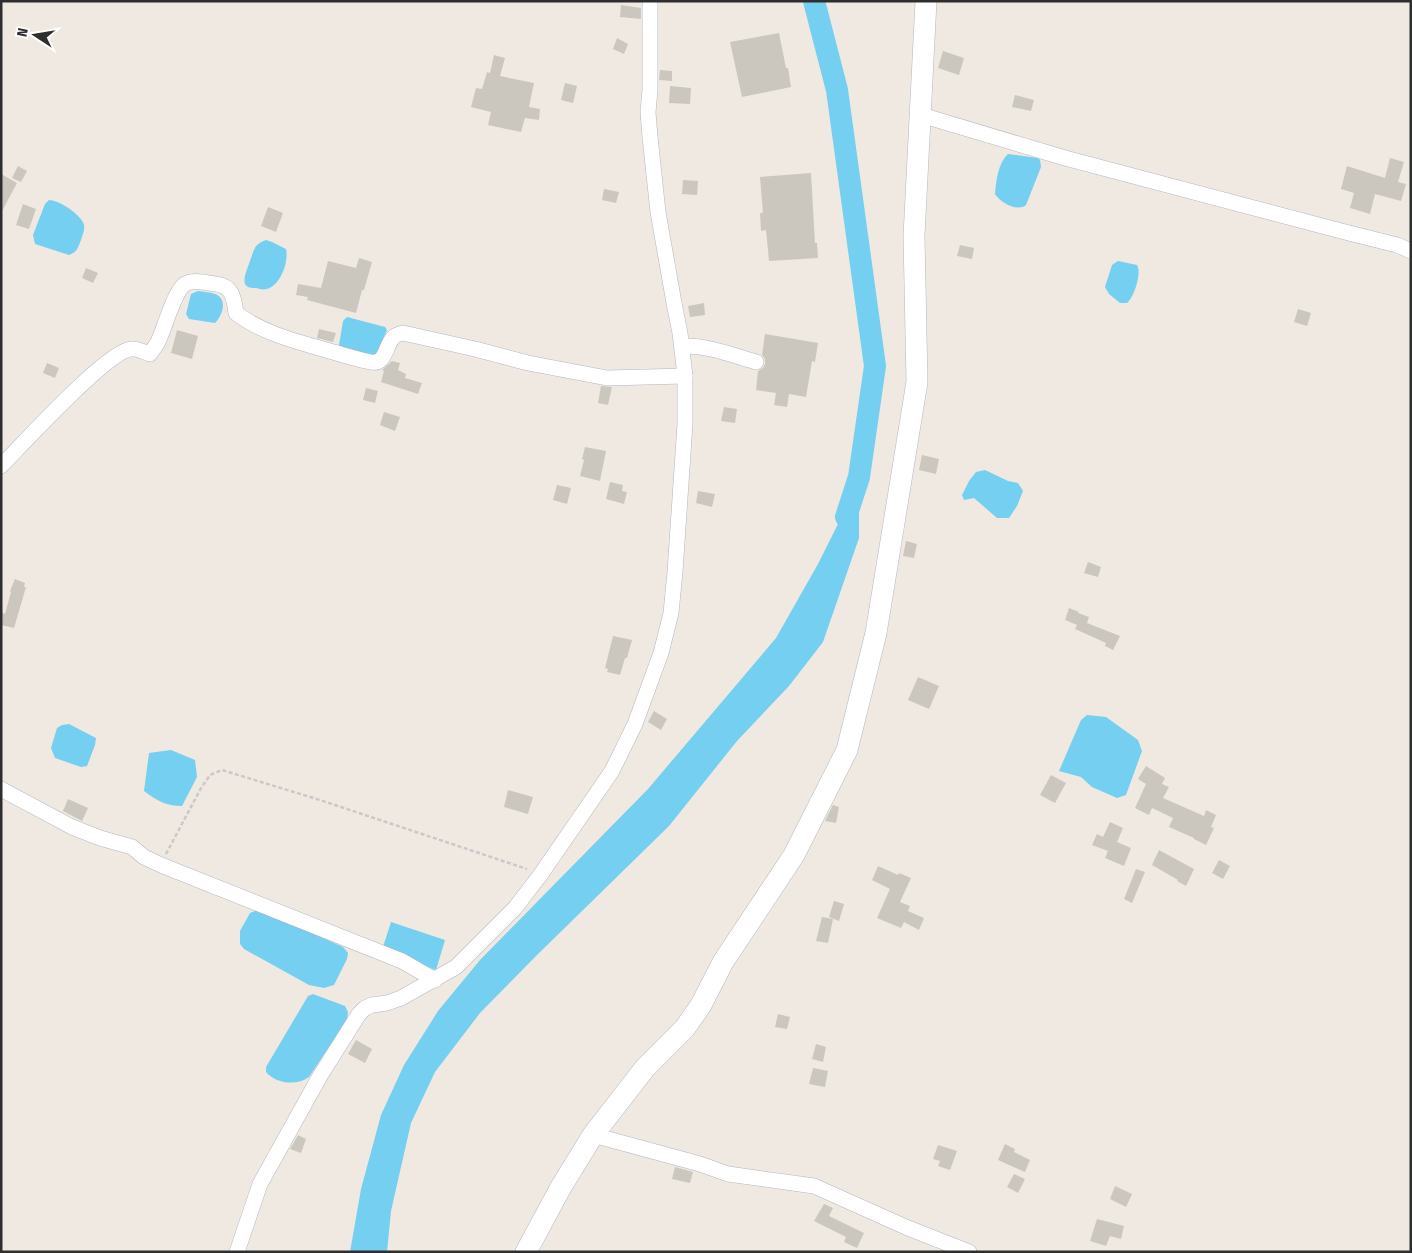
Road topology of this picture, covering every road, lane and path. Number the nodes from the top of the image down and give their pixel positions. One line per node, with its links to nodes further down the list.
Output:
1 (650, 1): 5 (street)
2 (926, 1): 3 (street)
3 (921, 115): 4 (street); 13 (street)
4 (1411, 250)
5 (682, 346): 6 (street); 7 (street)
6 (756, 362)
7 (685, 376): 8 (street); 11 (street)
8 (1, 466)
9 (1, 789): 10 (street)
10 (161, 865): 11 (path); 12 (street)
11 (541, 874): 12 (street)
12 (435, 980): 14 (street)
13 (594, 1135): 15 (street); 16 (street)
14 (238, 1252)
15 (526, 1252)
16 (969, 1252)

